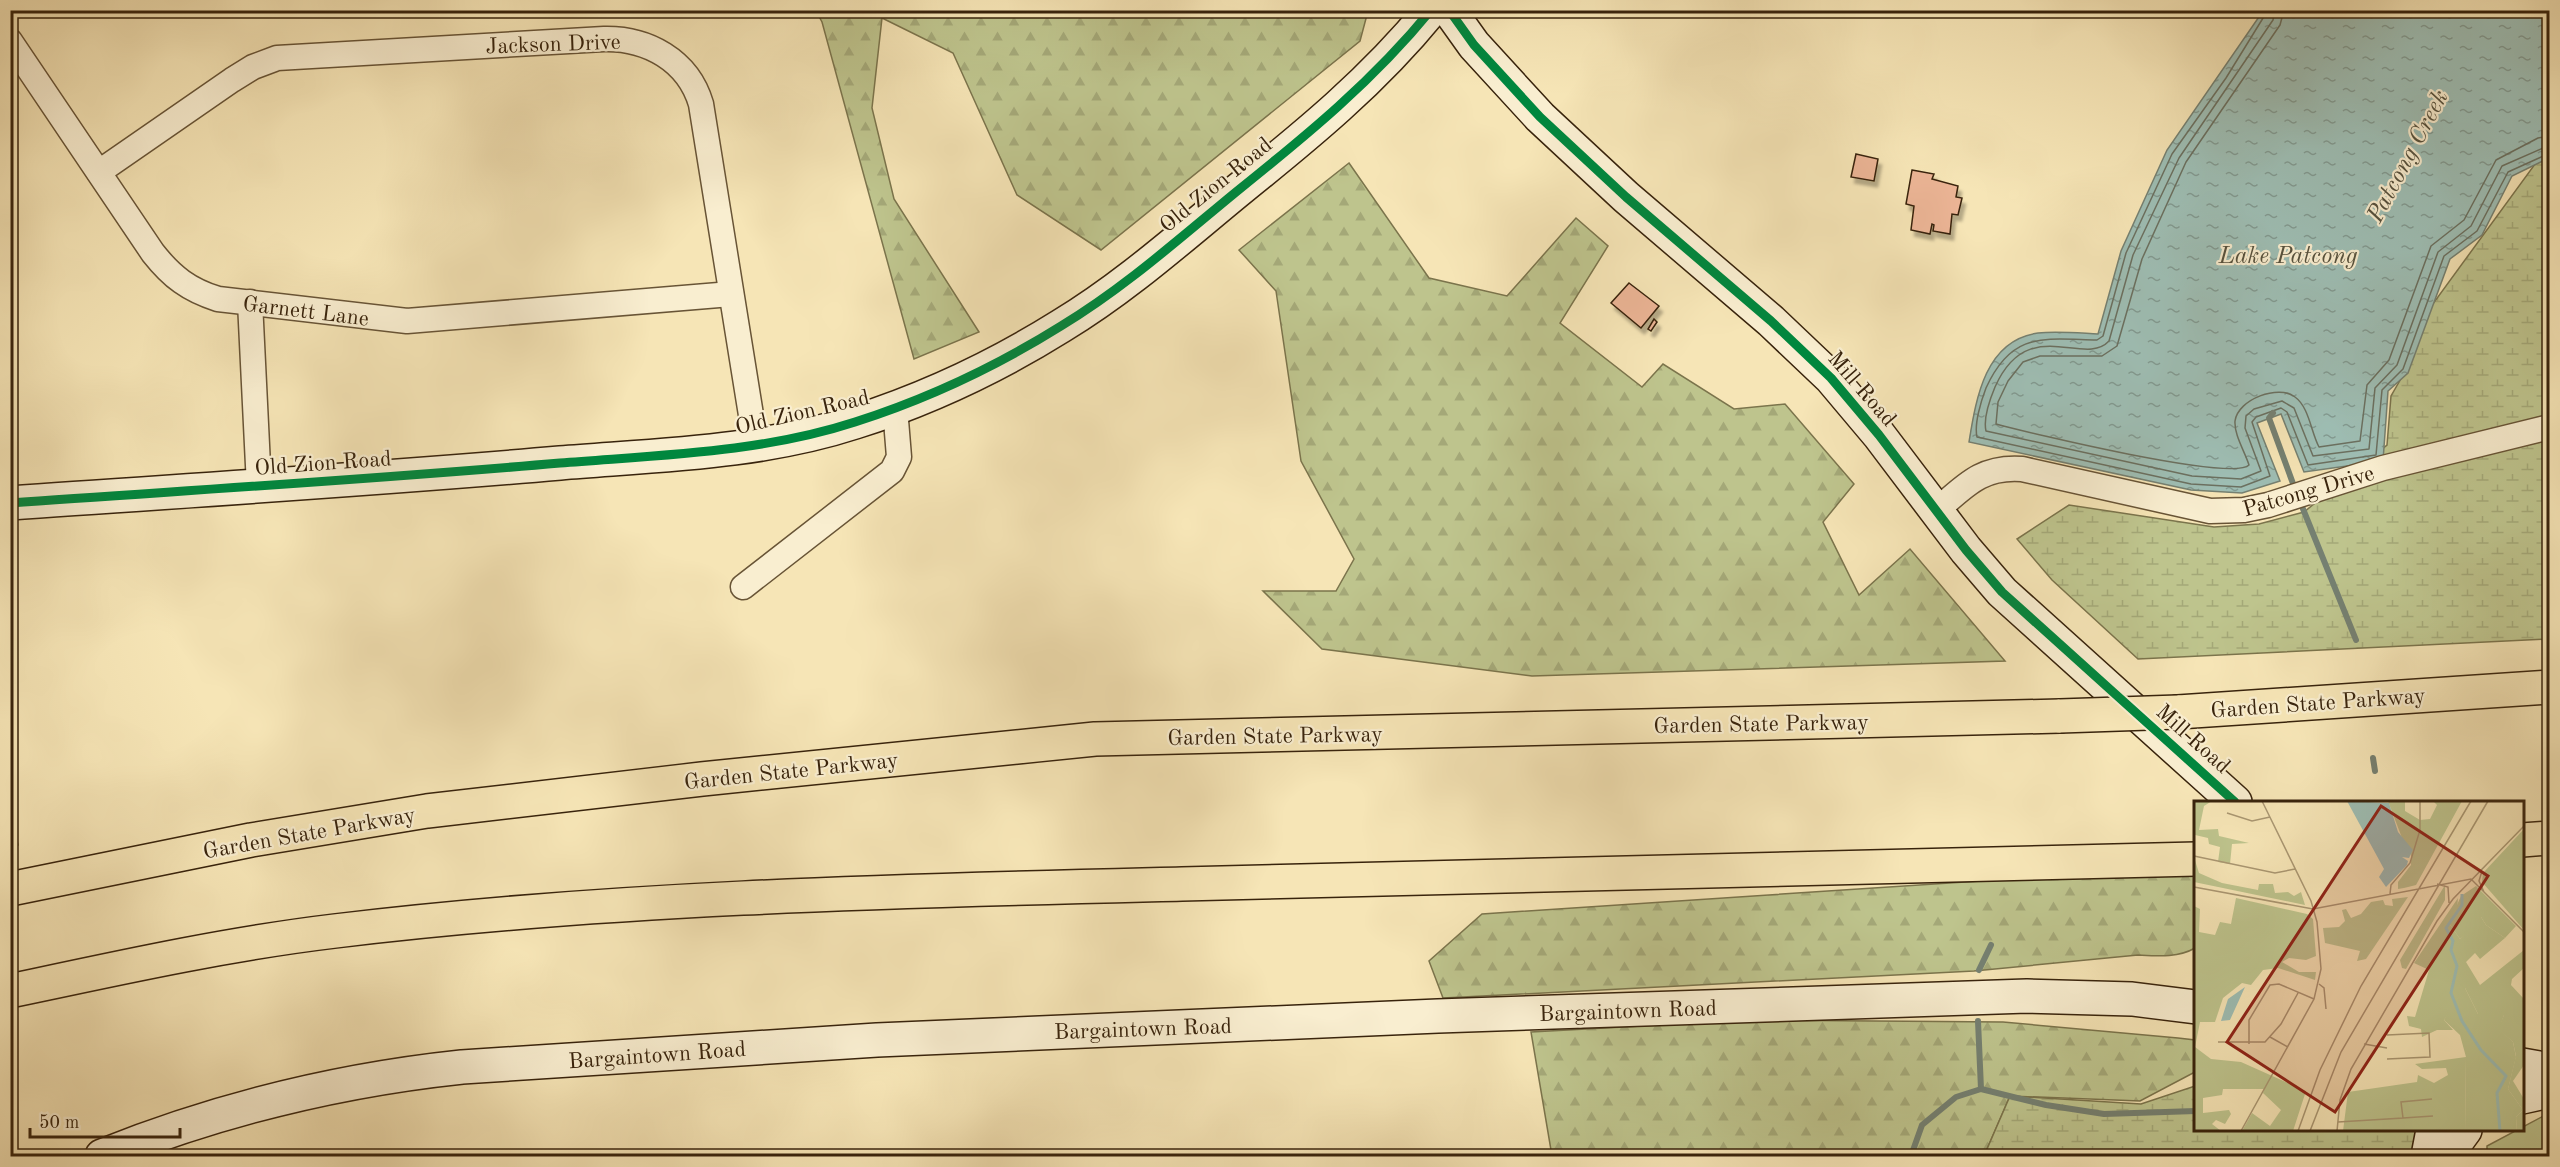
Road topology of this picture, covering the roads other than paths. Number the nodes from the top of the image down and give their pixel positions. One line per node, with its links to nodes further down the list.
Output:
1 (1431, 10): 7 (street, Old Zion Road)
2 (1449, 10): 12 (street, Mill Road)
3 (10, 42): 4 (street, Garnett Lane)
4 (99, 171): 5 (street, Jackson Drive); 6 (street, Garnett Lane)
5 (731, 294): 6 (street, Garnett Lane); 9 (street, Jackson Drive)
6 (250, 302): 10 (street)
7 (895, 408): 9 (street, Old Zion Road); 13 (street)
8 (2550, 427): 12 (street, Patcong Drive)
9 (756, 446): 10 (street, Old Zion Road)
10 (260, 486): 11 (street, Old Zion Road)
11 (10, 503)
12 (1936, 512): 15 (street, Mill Road)
13 (743, 587)
14 (2550, 687): 19 (highway, Garden State Parkway, bridge)
15 (2234, 801)
16 (2550, 838): 17 (highway)
17 (2524, 840)
18 (2194, 859): 21 (highway)
19 (10, 889)
20 (2194, 987): 22 (street)
21 (10, 991)
22 (2154, 1001): 23 (street, Bargaintown Road); 30 (street, Bargaintown Road)
23 (2194, 1007)
24 (2524, 1065): 25 (street)
25 (2550, 1070)
26 (2550, 1091): 27 (street)
27 (2524, 1097)
28 (2433, 1131): 31 (street)
29 (2464, 1131): 32 (street)
30 (102, 1156)
31 (2428, 1156)
32 (2446, 1156)

